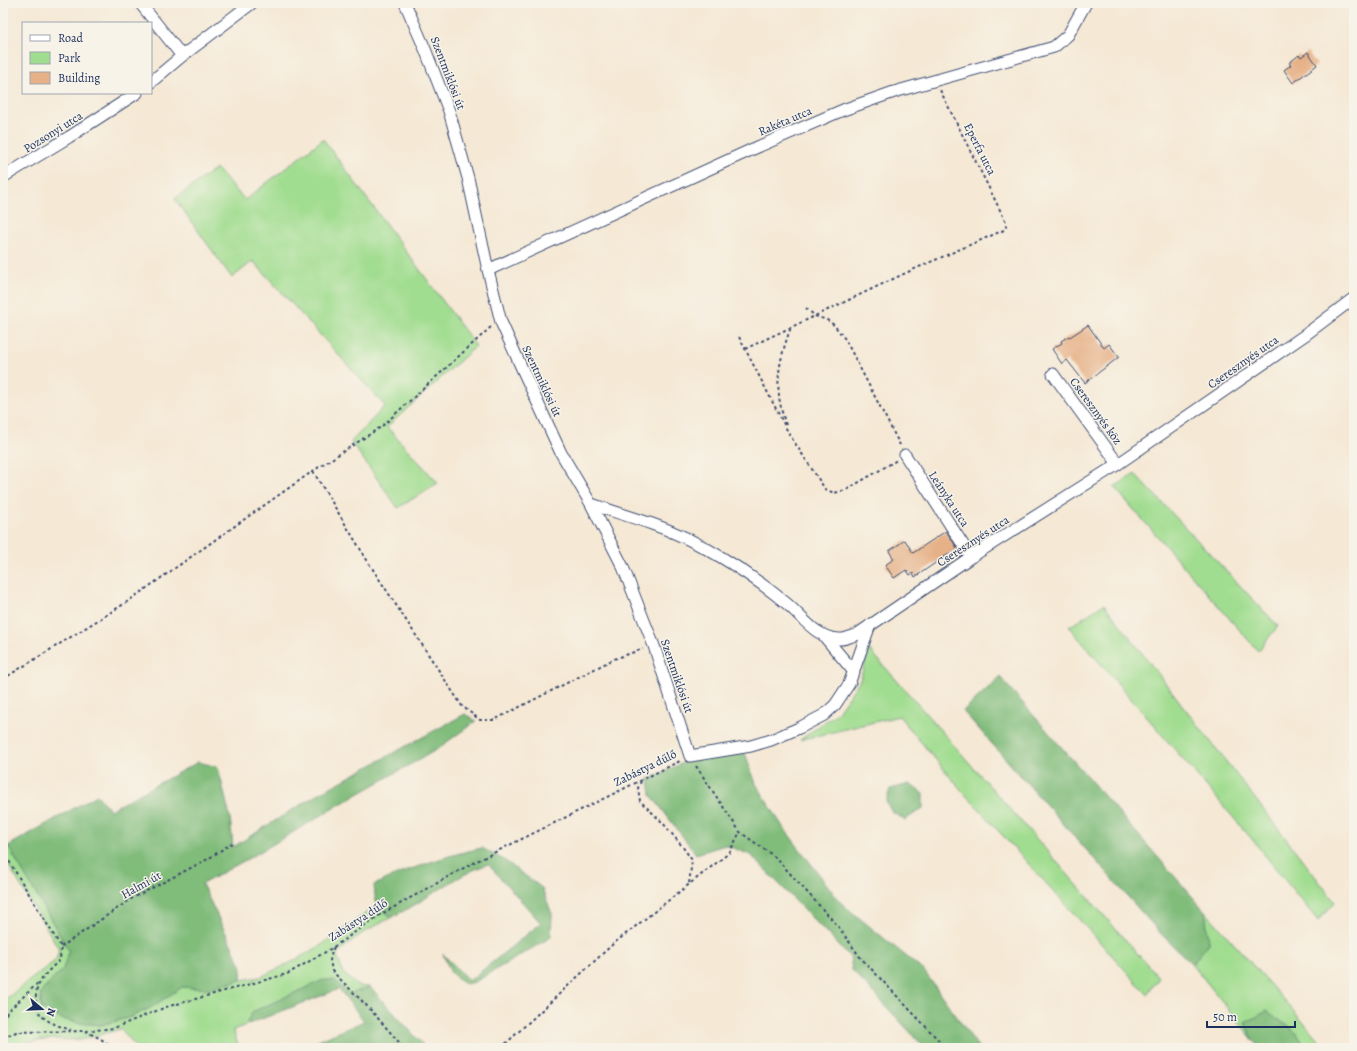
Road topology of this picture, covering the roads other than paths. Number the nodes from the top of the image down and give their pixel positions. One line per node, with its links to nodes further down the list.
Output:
1 (140, 3): 5 (street)
2 (252, 3): 5 (street)
3 (405, 3): 9 (street, Szentmiklósi út)
4 (1086, 3): 9 (street, Rakéta utca)
5 (182, 56): 6 (street)
6 (152, 81)
7 (135, 94): 8 (street, Pozsonyi utca)
8 (3, 177)
9 (488, 270): 14 (street, Szentmiklósi út)
10 (1354, 298): 13 (street, Cseresznyés utca)
11 (1053, 374): 13 (street, Cseresznyés köz)
12 (905, 455): 15 (street, Leányka utca)
13 (1118, 464): 15 (street, Cseresznyés utca)
14 (592, 504): 17 (street, Cseresznyés utca); 18 (street, Szentmiklósi út)
15 (971, 557): 16 (street, Cseresznyés utca)
16 (870, 625): 17 (street, Cseresznyés utca); 18 (street)
17 (822, 634): 18 (street)
18 (854, 672)

